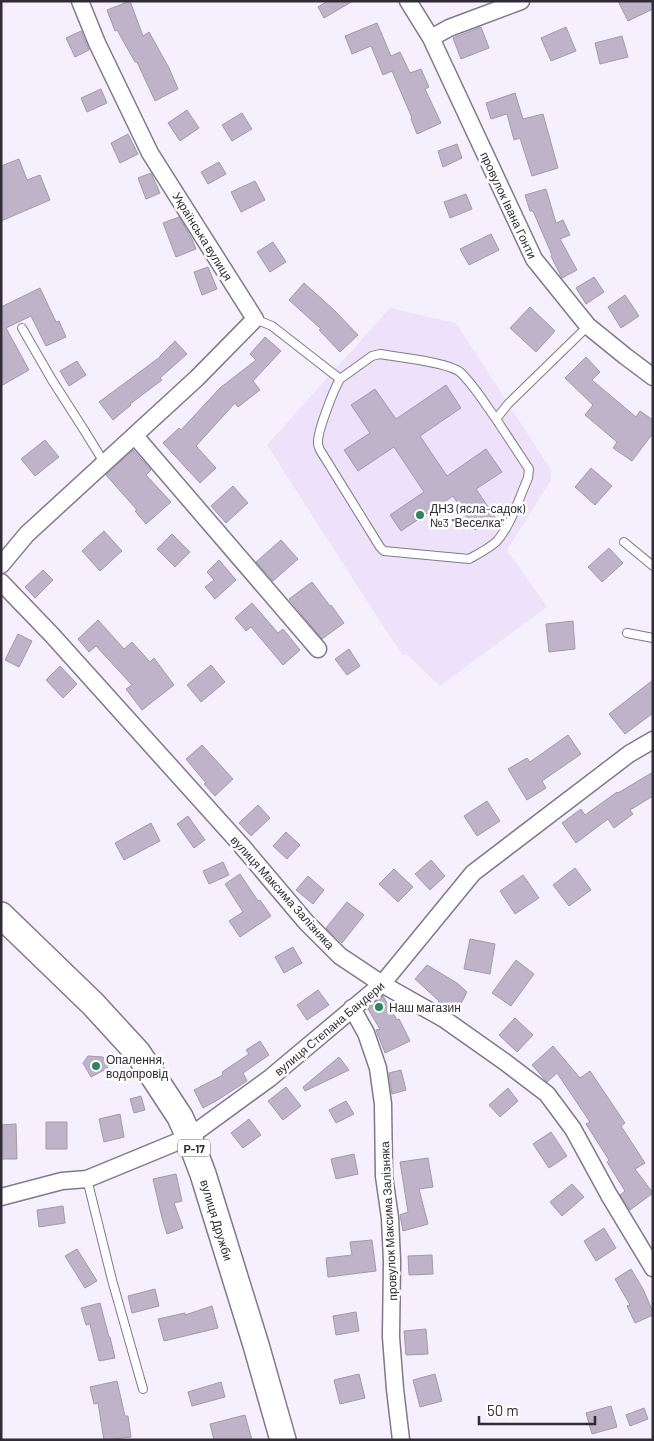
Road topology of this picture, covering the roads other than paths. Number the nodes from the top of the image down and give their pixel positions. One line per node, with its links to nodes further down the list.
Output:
1 (80, 1): 5 (street, Українська вулиця)
2 (408, 1): 4 (street, провулок Івана Гонти)
3 (521, 1): 4 (street)
4 (431, 38): 6 (street, провулок Івана Гонти)
5 (255, 319): 9 (lane); 11 (street)
6 (588, 326): 8 (street, провулок Івана Гонти); 10 (lane)
7 (22, 328): 12 (lane)
8 (653, 377)
9 (340, 378): 10 (lane); 10 (lane)
10 (496, 419)
11 (135, 436): 12 (street); 19 (street)
12 (105, 464): 14 (street)
13 (624, 542): 15 (lane)
14 (1, 565)
15 (653, 566)
16 (1, 582): 22 (street, вулиця Максима Залізняка)
17 (627, 633): 18 (lane)
18 (653, 638)
19 (318, 649)
20 (653, 740): 22 (street, вулиця Степана Бандери)
21 (1, 915): 24 (main road, вулиця Дружби / Р-17)
22 (382, 984): 23 (street, вулиця Степана Бандери); 27 (street, вулиця Максима Залізняка)
23 (352, 1008): 24 (street, вулиця Степана Бандери); 30 (street, провулок Максима Залізняка)
24 (189, 1137): 25 (street, вулиця Степана Бандери); 29 (main road, вулиця Дружби / Р-17)
25 (87, 1179): 26 (street, вулиця Степана Бандери); 28 (lane)
26 (1, 1197)
27 (653, 1268)
28 (143, 1388)
29 (282, 1440)
30 (401, 1440)

